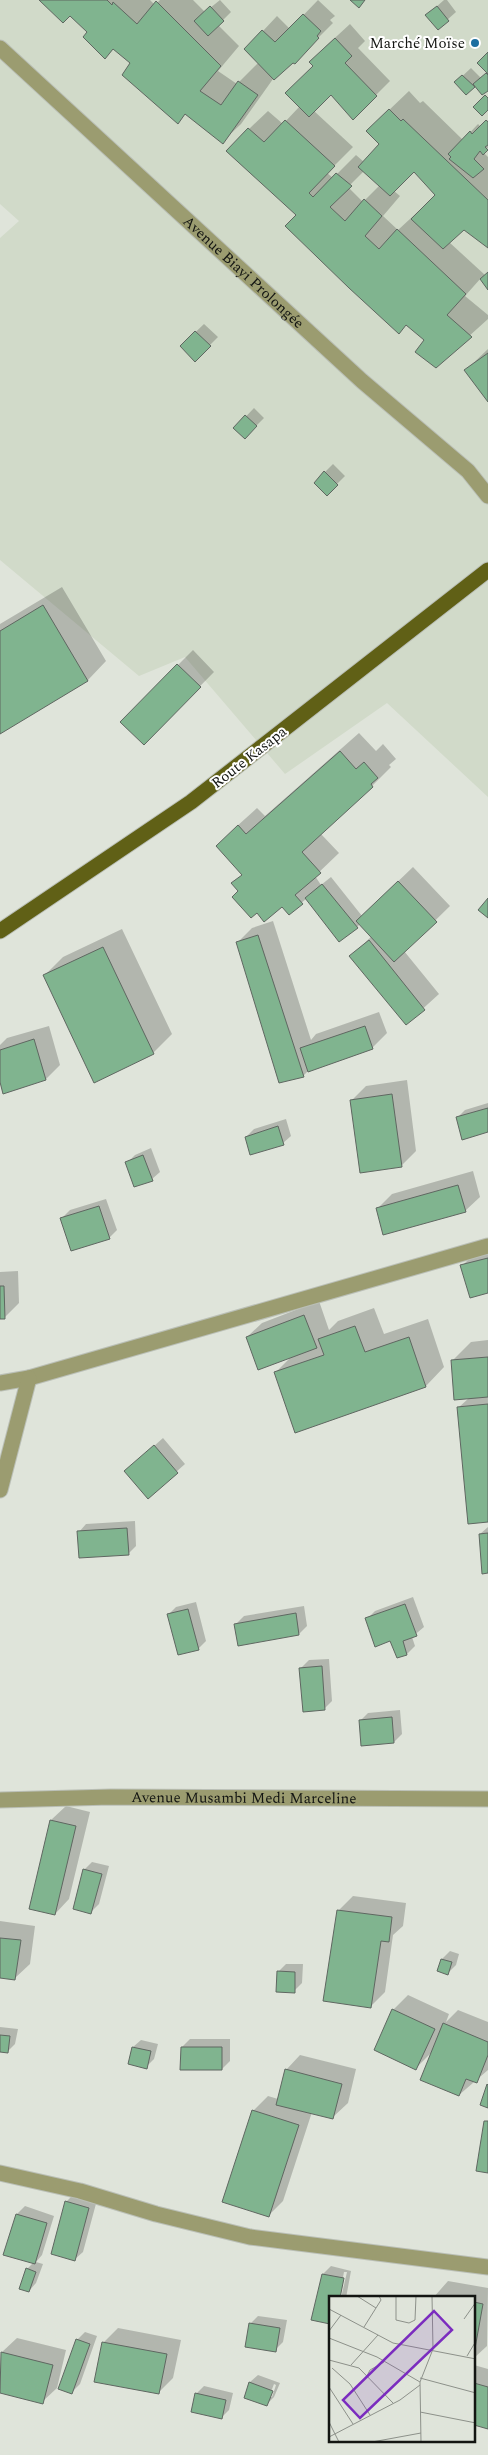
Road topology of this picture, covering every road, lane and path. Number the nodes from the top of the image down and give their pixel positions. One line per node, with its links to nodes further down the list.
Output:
1 (0, 48): 2 (street, Avenue Biayi Prolongée)
2 (488, 496)
3 (488, 570): 4 (main road, Route Kasapa)
4 (0, 931)
5 (488, 1246): 6 (street)
6 (29, 1378): 7 (street); 8 (street)
7 (0, 1383)
8 (0, 1490)
9 (488, 1799): 10 (street, Avenue Musambi Medi Marceline)
10 (0, 1800)
11 (0, 2174): 12 (street)
12 (488, 2267)

